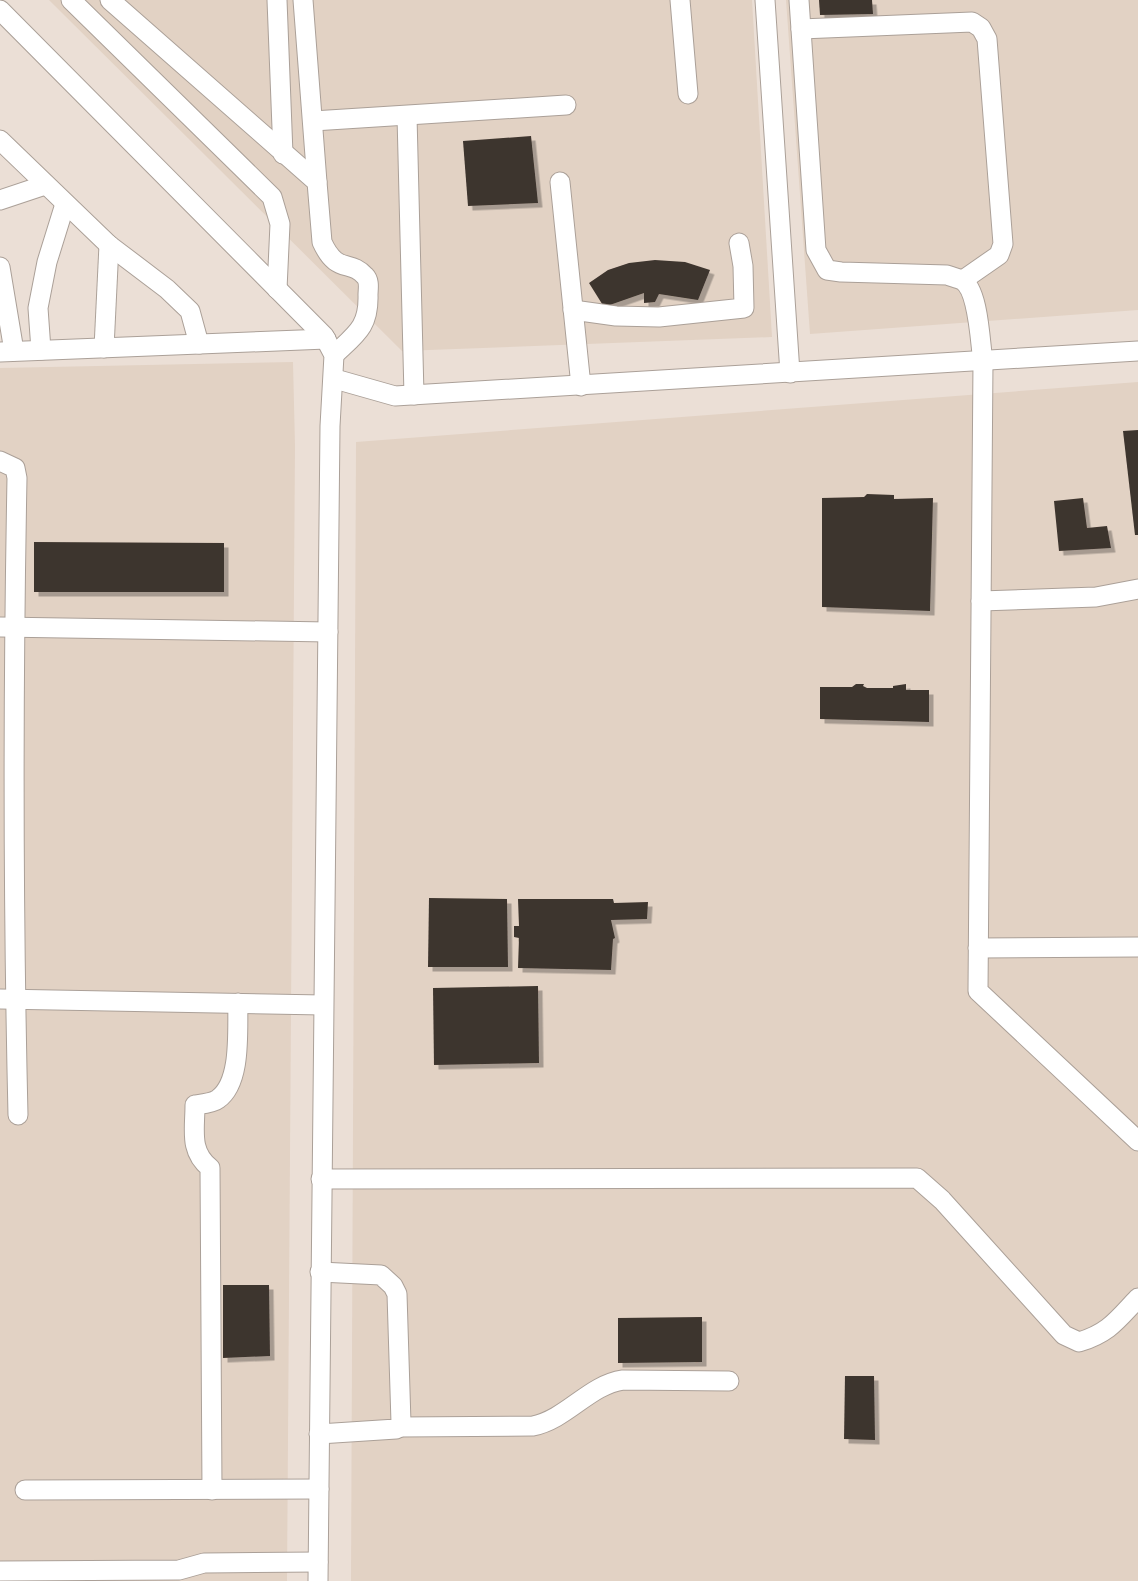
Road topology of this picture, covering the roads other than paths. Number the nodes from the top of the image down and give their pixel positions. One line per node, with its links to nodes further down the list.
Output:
1 (71, 0): 25 (street)
2 (110, 0): 15 (street)
3 (277, 0): 15 (street)
4 (303, 0): 13 (street)
5 (680, 0): 10 (street)
6 (766, 0): 34 (street)
7 (799, 0): 9 (street)
8 (0, 10): 25 (street)
9 (801, 28): 24 (street); 24 (street)
10 (688, 94)
11 (566, 104): 12 (street)
12 (407, 116): 13 (street); 37 (street)
13 (313, 121): 16 (street)
14 (0, 140): 18 (street)
15 (283, 154): 16 (street)
16 (317, 182): 28 (street)
17 (560, 182): 26 (street)
18 (45, 185): 19 (street); 20 (street)
19 (0, 200)
20 (65, 204): 22 (street); 30 (street)
21 (738, 243): 26 (street)
22 (109, 245): 27 (street); 29 (street)
23 (0, 267): 32 (street)
24 (963, 280): 33 (street)
25 (277, 289): 28 (street)
26 (573, 310): 36 (street)
27 (199, 344): 28 (street); 29 (street)
28 (330, 347): 35 (street)
29 (104, 348): 30 (street)
30 (41, 350): 32 (street)
31 (1138, 351): 33 (street)
32 (7, 352)
33 (983, 362): 34 (street); 40 (street)
34 (790, 373): 36 (street)
35 (335, 379): 37 (street); 42 (street)
36 (582, 386): 37 (street)
37 (414, 395)
38 (0, 462): 41 (street)
39 (1138, 589): 40 (street)
40 (981, 601): 44 (street)
41 (7, 627): 42 (street); 45 (street)
42 (328, 632): 47 (street)
43 (1138, 947): 44 (street)
44 (978, 948): 49 (street)
45 (7, 999): 46 (street); 48 (street)
46 (238, 1004): 47 (street); 58 (street)
47 (323, 1005): 50 (street)
48 (18, 1115)
49 (1138, 1141)
50 (320, 1178): 51 (street); 52 (street)
51 (320, 1272): 54 (street); 55 (street)
52 (1138, 1298)
53 (729, 1381): 54 (street)
54 (400, 1427): 55 (street)
55 (319, 1434): 56 (street)
56 (318, 1489): 58 (street); 59 (street)
57 (25, 1490): 58 (street)
58 (212, 1490)
59 (318, 1562): 61 (street); 62 (street)
60 (0, 1572): 61 (street)
61 (179, 1576)
62 (318, 1581)

